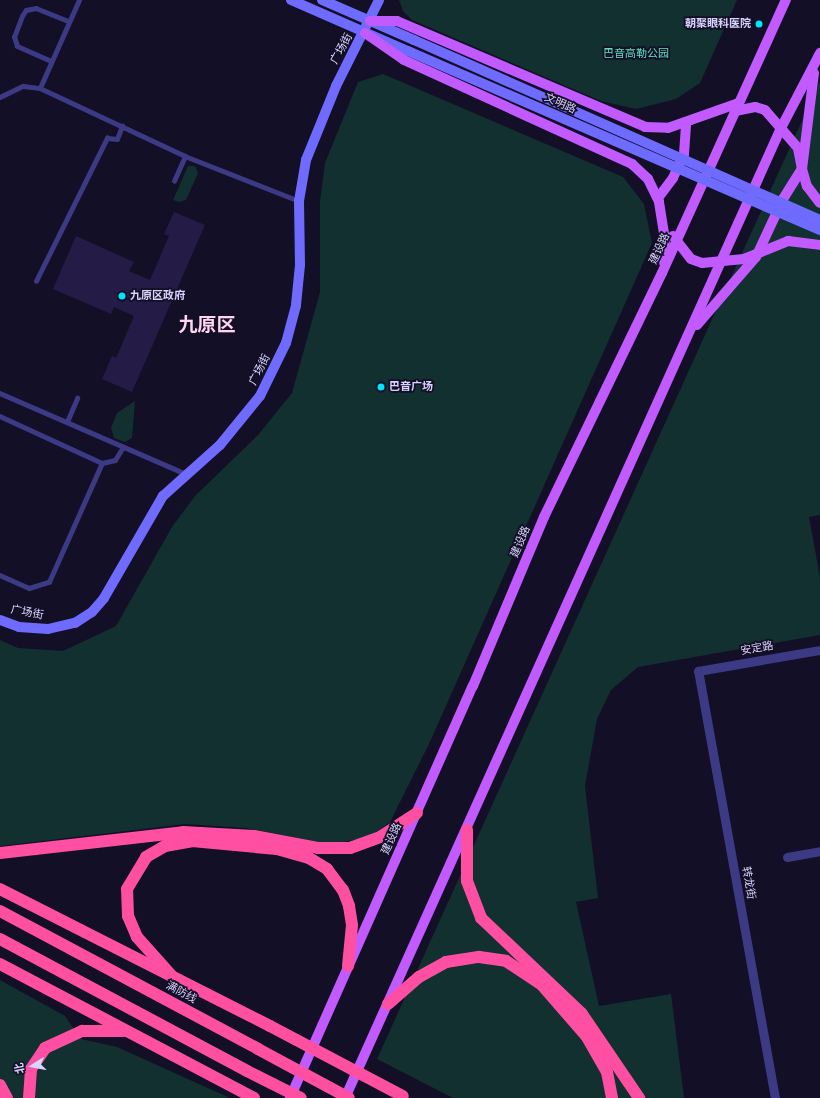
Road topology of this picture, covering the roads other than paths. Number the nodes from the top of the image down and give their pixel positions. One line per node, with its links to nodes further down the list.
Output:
1 (79, 0): 6 (lane)
2 (291, 0): 8 (main road, 文明路)
3 (322, 0): 7 (main road, 文明路)
4 (379, 0): 7 (main road, 广场街)
5 (786, 0): 14 (main road, 建设路)
6 (69, 21): 10 (lane); 10 (lane)
7 (370, 21): 8 (main road, 广场街); 15 (main road); 24 (main road, 文明路, bridge)
8 (365, 33): 21 (main road); 22 (main road, 广场街); 26 (main road, 文明路, bridge)
9 (820, 53): 11 (main road)
10 (50, 61): 12 (lane)
11 (815, 65): 17 (main road); 19 (main road)
12 (40, 88): 13 (lane); 16 (lane)
13 (0, 97)
14 (737, 107): 15 (main road); 17 (main road); 27 (main road, 建设路)
15 (686, 122): 21 (main road)
16 (122, 126): 18 (lane); 32 (lane)
17 (780, 130): 19 (main road); 30 (main road)
18 (185, 156): 20 (lane); 22 (lane)
19 (802, 169): 23 (main road); 29 (main road)
20 (174, 180)
21 (658, 198): 25 (main road)
22 (299, 201): 40 (main road, 广场街)
23 (820, 203)
24 (820, 220)
25 (664, 225): 27 (main road); 31 (main road)
26 (820, 230)
27 (677, 240): 30 (main road); 31 (main road, 建设路)
28 (820, 245): 29 (main road)
29 (759, 252): 30 (main road); 33 (main road)
30 (723, 260): 33 (main road)
31 (662, 273): 45 (main road, 建设路)
32 (36, 281)
33 (693, 329): 46 (main road)
34 (0, 393): 37 (lane)
35 (77, 398): 37 (lane)
36 (0, 416): 39 (lane)
37 (66, 422): 38 (lane)
38 (123, 447): 39 (lane); 40 (lane)
39 (102, 463): 41 (lane)
40 (186, 474): 42 (main road, 广场街)
41 (0, 576)
42 (0, 620)
43 (820, 650): 44 (street, 安定路)
44 (698, 672): 69 (street, 转龙街)
45 (417, 813): 48 (highway); 54 (main road, 建设路)
46 (467, 830): 56 (main road); 68 (highway)
47 (820, 851): 49 (street)
48 (0, 853)
49 (787, 857)
50 (0, 889): 55 (highway)
51 (0, 911): 66 (highway, 满防线, bridge)
52 (0, 938): 64 (highway, bridge)
53 (0, 964): 57 (highway)
54 (348, 966): 55 (highway); 63 (main road, 建设路)
55 (172, 974): 59 (highway, bridge)
56 (388, 1004): 65 (main road); 67 (highway)
57 (127, 1031): 61 (highway); 62 (highway)
58 (0, 1084): 60 (highway)
59 (404, 1097)
60 (7, 1098)
61 (29, 1098)
62 (254, 1098)
63 (290, 1098)
64 (301, 1098)
65 (345, 1098)
66 (349, 1098)
67 (612, 1098)
68 (639, 1098)
69 (775, 1098)

